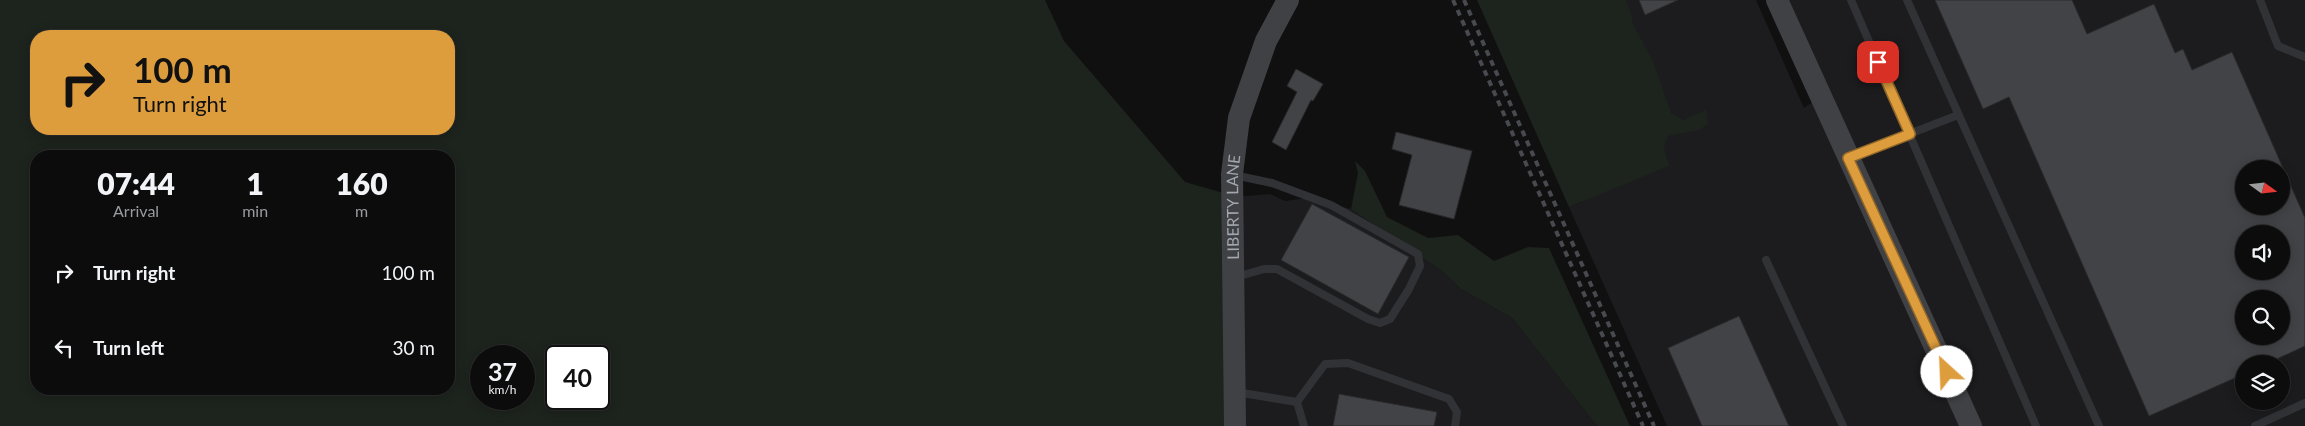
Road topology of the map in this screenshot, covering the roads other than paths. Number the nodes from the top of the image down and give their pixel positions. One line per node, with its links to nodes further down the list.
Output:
1 (1288, 0): 10 (street, LIBERTY LANE)
2 (1777, 0): 9 (street)
3 (1851, 0): 8 (lane)
4 (1907, 0): 7 (lane)
5 (2260, 0): 6 (lane)
6 (2305, 57)
7 (1958, 115): 8 (lane); 22 (lane)
8 (1910, 134): 9 (lane); 21 (lane)
9 (1848, 158): 20 (street)
10 (1232, 174): 12 (street, LIBERTY LANE); 12 (lane)
11 (1766, 260): 19 (lane)
12 (1233, 278): 13 (street, LIBERTY LANE)
13 (1234, 392): 14 (lane); 16 (street, LIBERTY LANE)
14 (1297, 402): 17 (lane); 18 (lane)
15 (2305, 403): 23 (lane)
16 (1234, 426)
17 (1304, 426)
18 (1455, 426)
19 (1844, 426)
20 (1972, 426)
21 (2036, 426)
22 (2100, 426)
23 (2255, 426)

